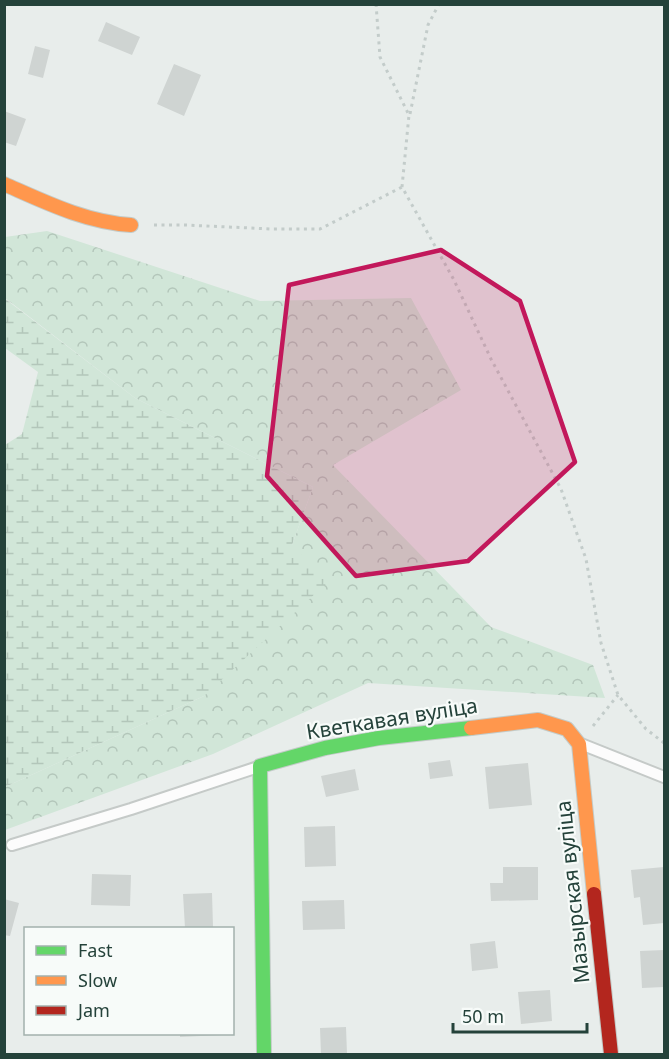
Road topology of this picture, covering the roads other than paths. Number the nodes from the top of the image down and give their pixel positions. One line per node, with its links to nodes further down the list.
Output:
1 (4, 184): 2 (street)
2 (131, 225)
3 (579, 744): 4 (street, Кветкавая вуліца); 5 (lane); 8 (street, Мазырская вуліца)
4 (260, 766): 6 (lane); 7 (street)
5 (664, 777)
6 (12, 844)
7 (264, 1054)
8 (611, 1054)

